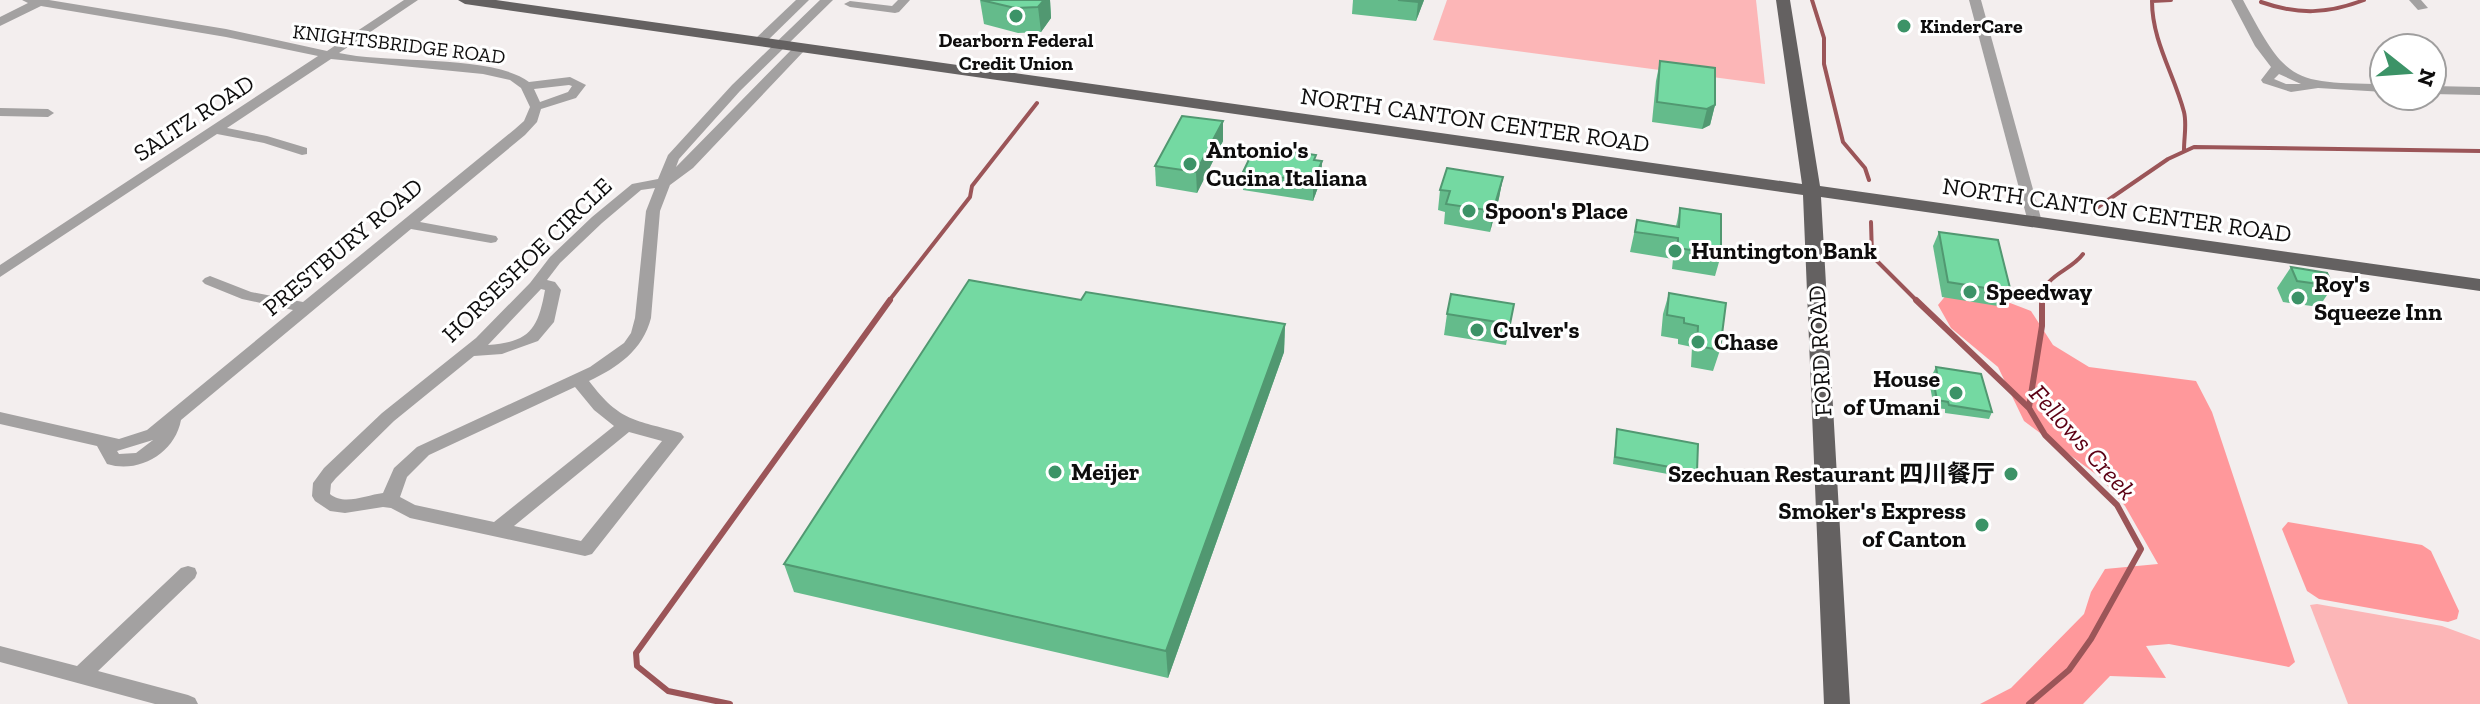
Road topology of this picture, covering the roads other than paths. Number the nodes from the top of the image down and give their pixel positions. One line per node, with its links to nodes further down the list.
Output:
1 (412, 0): 15 (street, SALTZ ROAD)
2 (465, 0): 12 (main road, NORTH CANTON CENTER ROAD)
3 (803, 0): 12 (street)
4 (827, 0): 13 (street)
5 (904, 0): 10 (street)
6 (1783, 0): 32 (main road, FORD ROAD)
7 (1975, 0): 33 (street)
8 (2237, 0): 16 (street)
9 (34, 1): 11 (street); 15 (street, KNIGHTSBRIDGE ROAD)
10 (850, 4)
11 (0, 22)
12 (759, 42): 13 (main road, NORTH CANTON CENTER ROAD)
13 (781, 45): 14 (main road, NORTH CANTON CENTER ROAD); 17 (street)
14 (800, 48): 18 (street, HORSESHOE CIRCLE); 32 (main road, NORTH CANTON CENTER ROAD)
15 (329, 55): 20 (street, KNIGHTSBRIDGE ROAD); 27 (street, SALTZ ROAD)
16 (2278, 67): 19 (street); 19 (street)
17 (750, 74): 18 (street); 28 (street)
18 (771, 77): 29 (street, HORSESHOE CIRCLE)
19 (2320, 85): 21 (street)
20 (526, 86): 24 (street); 24 (street)
21 (2368, 87)
22 (2448, 90): 23 (street)
23 (2480, 91)
24 (536, 107): 34 (street, PRESTBURY ROAD)
25 (0, 112): 26 (street)
26 (48, 113)
27 (215, 130): 30 (street); 36 (street, SALTZ ROAD)
28 (695, 132): 29 (street); 31 (street)
29 (716, 135): 31 (street, HORSESHOE CIRCLE)
30 (302, 151)
31 (665, 182): 38 (street, HORSESHOE CIRCLE); 42 (street)
32 (1812, 192): 33 (main road, NORTH CANTON CENTER ROAD); 53 (main road, FORD ROAD)
33 (2035, 222): 39 (main road, NORTH CANTON CENTER ROAD)
34 (409, 224): 35 (street); 40 (street, PRESTBURY ROAD)
35 (491, 239)
36 (3, 267)
37 (210, 281): 40 (street)
38 (537, 284): 41 (street, HORSESHOE CIRCLE); 41 (street)
39 (2480, 285)
40 (306, 308): 44 (street, PRESTBURY ROAD)
41 (471, 351): 47 (street, HORSESHOE CIRCLE)
42 (578, 379): 45 (street); 47 (street)
43 (0, 418): 46 (street)
44 (173, 419): 46 (street, PRESTBURY ROAD); 46 (street, PRESTBURY ROAD)
45 (625, 426): 48 (street); 48 (street)
46 (104, 443)
47 (391, 501): 48 (street)
48 (498, 529)
49 (188, 573): 51 (street)
50 (0, 654): 51 (street)
51 (81, 675): 52 (street)
52 (188, 704)
53 (1837, 704)

